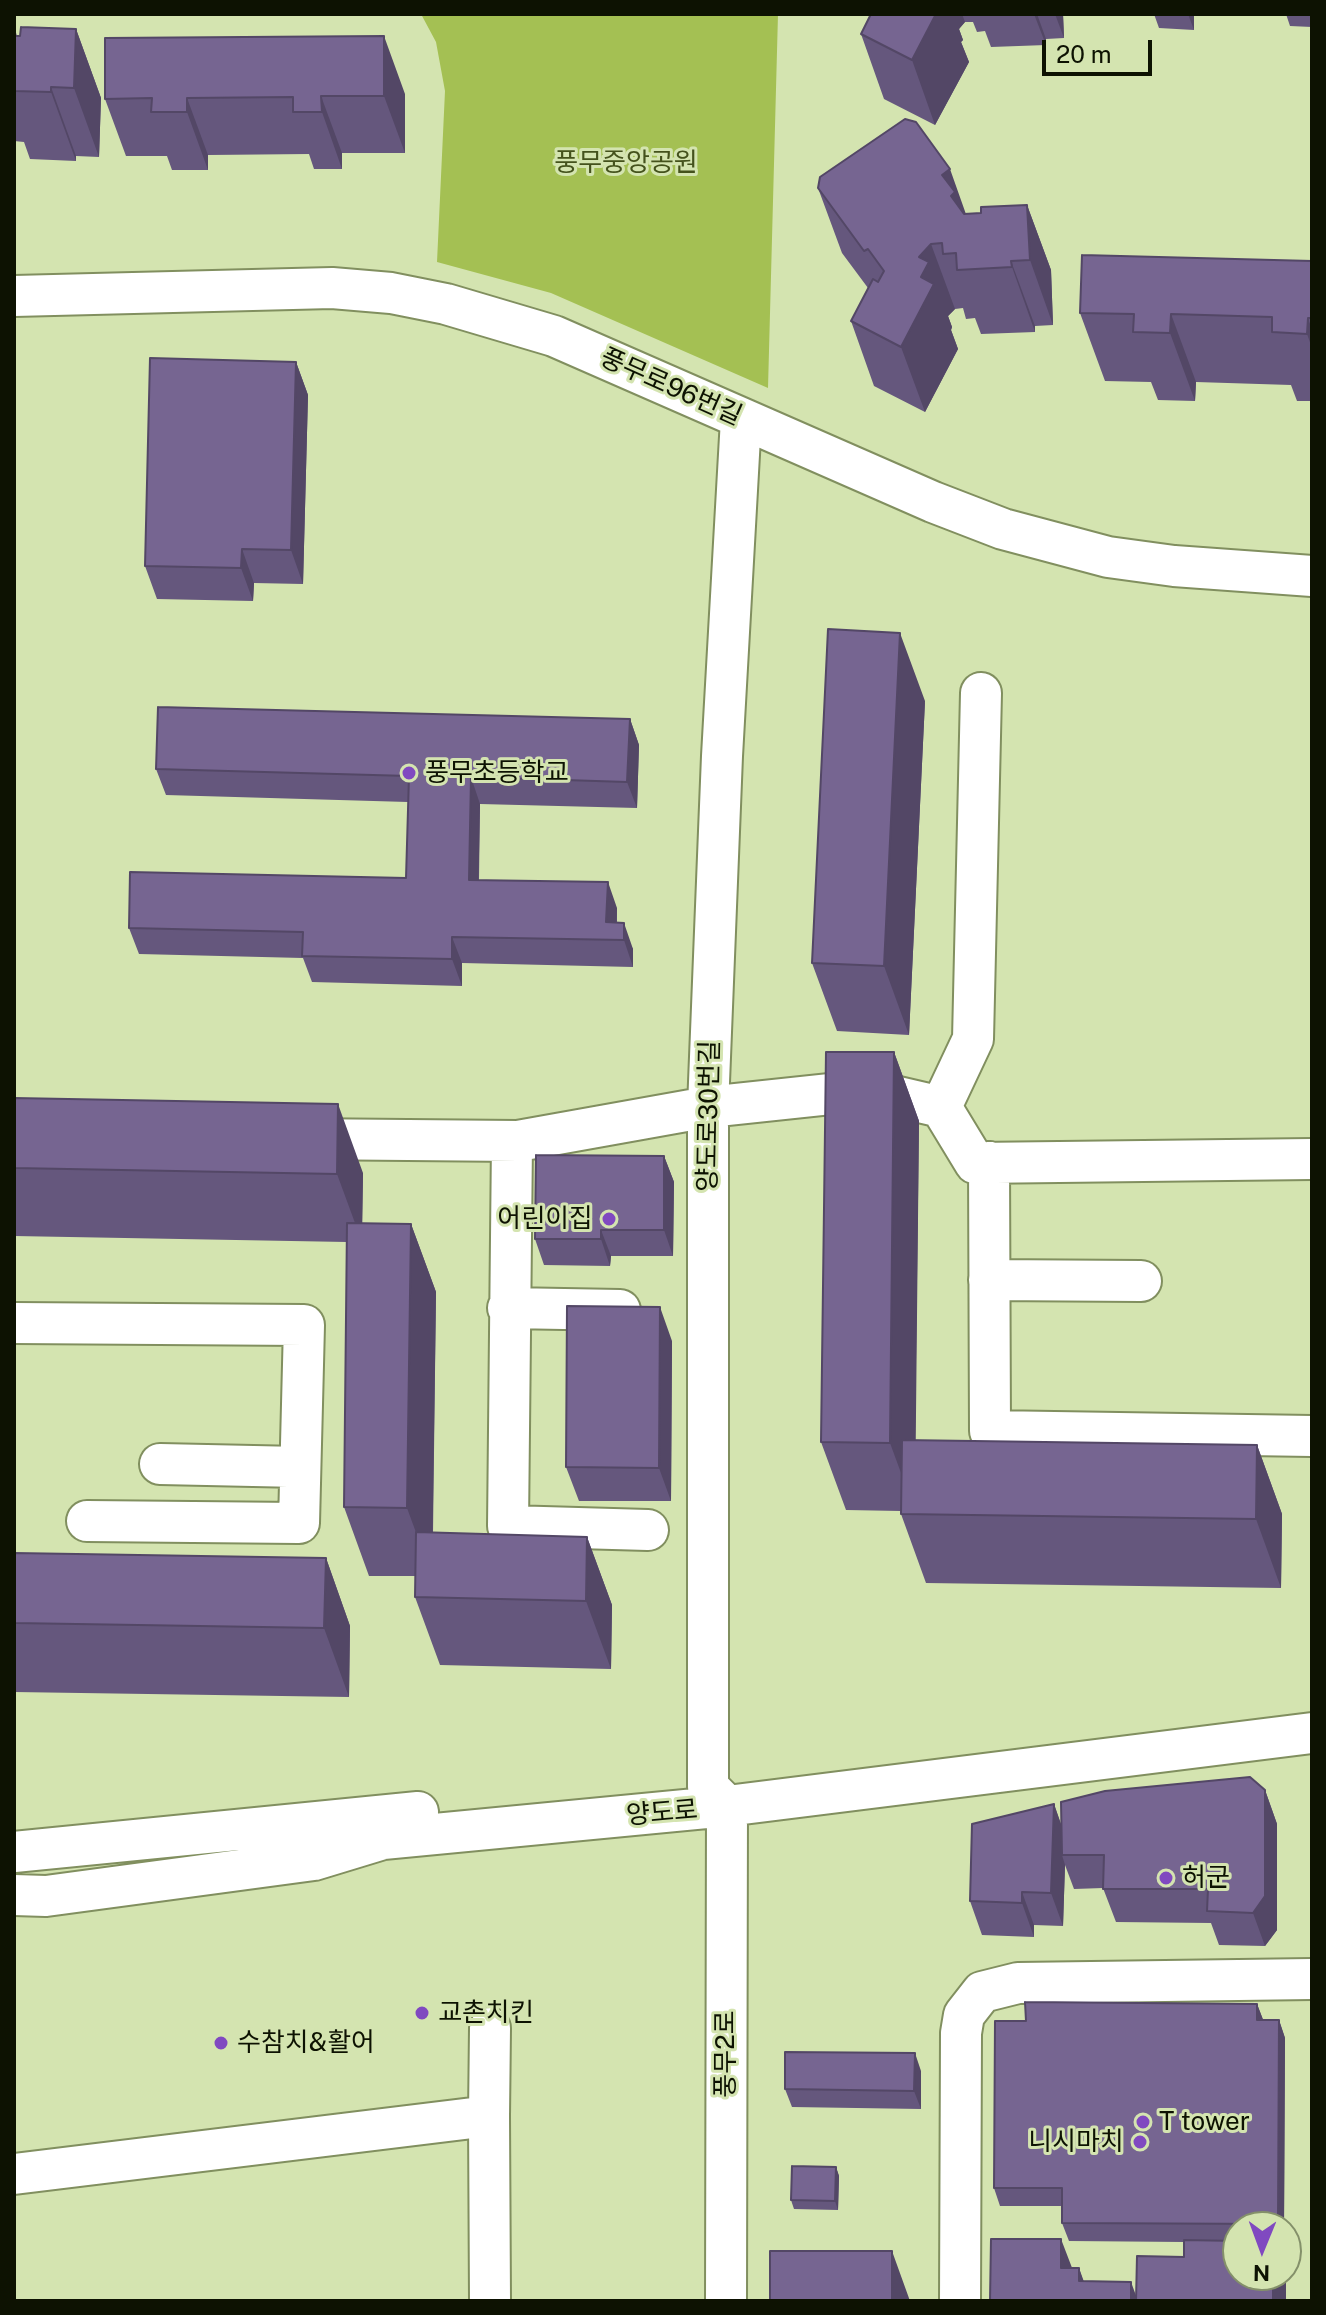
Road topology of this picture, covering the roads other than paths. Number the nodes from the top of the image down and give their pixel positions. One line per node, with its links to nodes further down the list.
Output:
1 (14, 296): 2 (street, 풍무로96번길)
2 (741, 419): 3 (street, 풍무로96번길); 5 (street, 양도로30번길)
3 (1312, 576)
4 (981, 693): 6 (street)
5 (708, 1107): 6 (street); 8 (street); 23 (street, 양도로30번길)
6 (941, 1107): 10 (street)
7 (263, 1139): 8 (street)
8 (512, 1141): 13 (street)
9 (1312, 1159): 10 (street)
10 (989, 1162): 11 (street)
11 (989, 1280): 12 (street); 16 (street)
12 (1141, 1281)
13 (508, 1308): 14 (street); 20 (street)
14 (637, 1310)
15 (14, 1323): 18 (street)
16 (1312, 1436)
17 (160, 1464): 18 (street)
18 (300, 1467): 19 (street)
19 (87, 1521)
20 (648, 1530)
21 (1312, 1713): 23 (street, 양도로)
22 (1312, 1733): 23 (street, 양도로)
23 (717, 1796): 24 (street, 양도로); 25 (street, 양도로); 31 (street, 풍무2로)
24 (14, 1852)
25 (14, 1895)
26 (1312, 1979): 32 (street)
27 (490, 2028): 28 (street)
28 (489, 2116): 29 (street); 30 (street)
29 (14, 2174)
30 (490, 2301)
31 (726, 2301)
32 (960, 2301)

